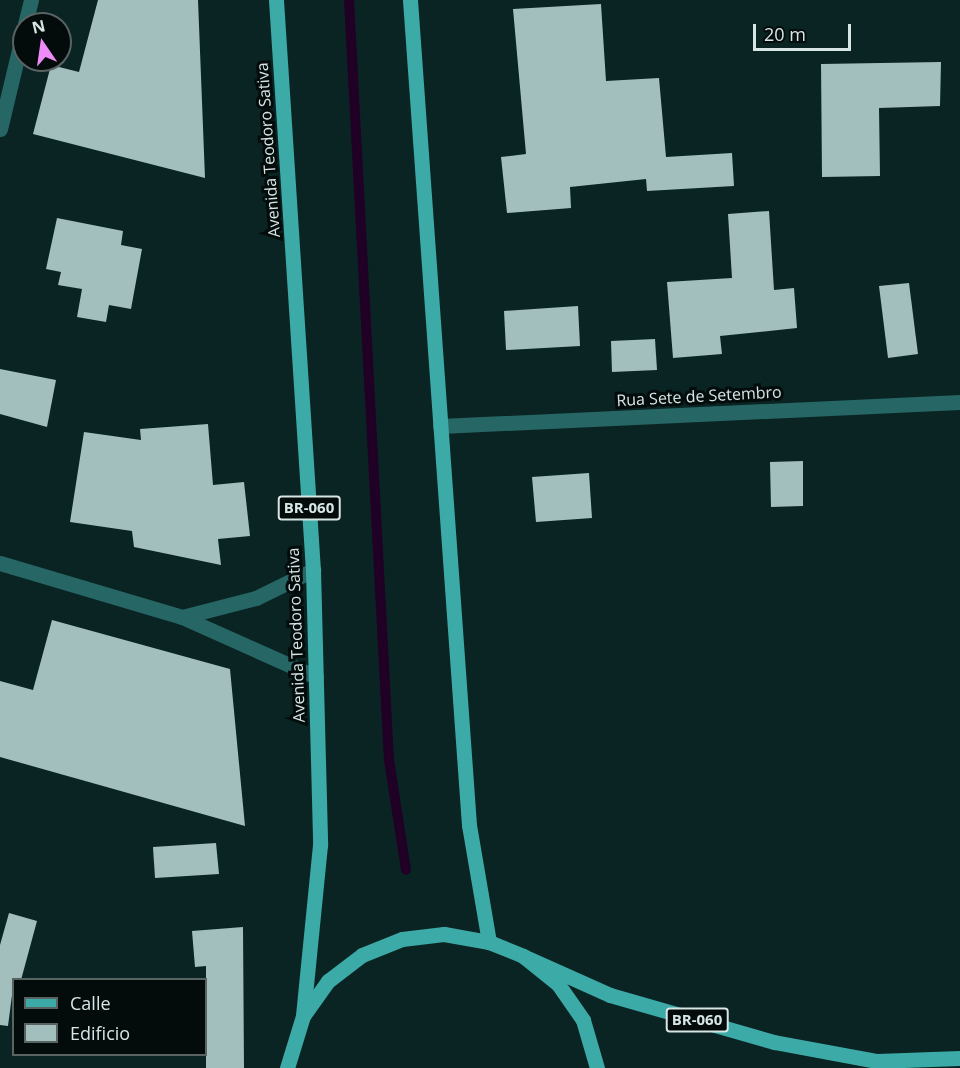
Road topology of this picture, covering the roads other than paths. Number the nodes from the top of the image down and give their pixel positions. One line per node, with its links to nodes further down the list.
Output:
1 (276, 0): 8 (main road, Avenida Teodoro Sativa / BR-060)
2 (410, 0): 6 (main road)
3 (14, 72): 4 (street)
4 (0, 129)
5 (960, 402): 6 (street, Rua Sete de Setembro)
6 (440, 426): 11 (main road)
7 (0, 563): 9 (street)
8 (313, 570): 9 (street); 10 (main road, Avenida Teodoro Sativa / BR-060)
9 (182, 617): 10 (street)
10 (316, 677): 13 (main road, Avenida Teodoro Sativa / BR-060)
11 (489, 942): 12 (main road, BR-060); 13 (main road, BR-060)
12 (524, 956): 15 (main road, BR-060); 17 (main road, BR-060)
13 (303, 1016): 16 (main road, BR-060)
14 (960, 1058): 15 (main road, BR-060)
15 (877, 1061): 18 (main road, BR-060)
16 (286, 1068)
17 (597, 1068)
18 (859, 1068)

